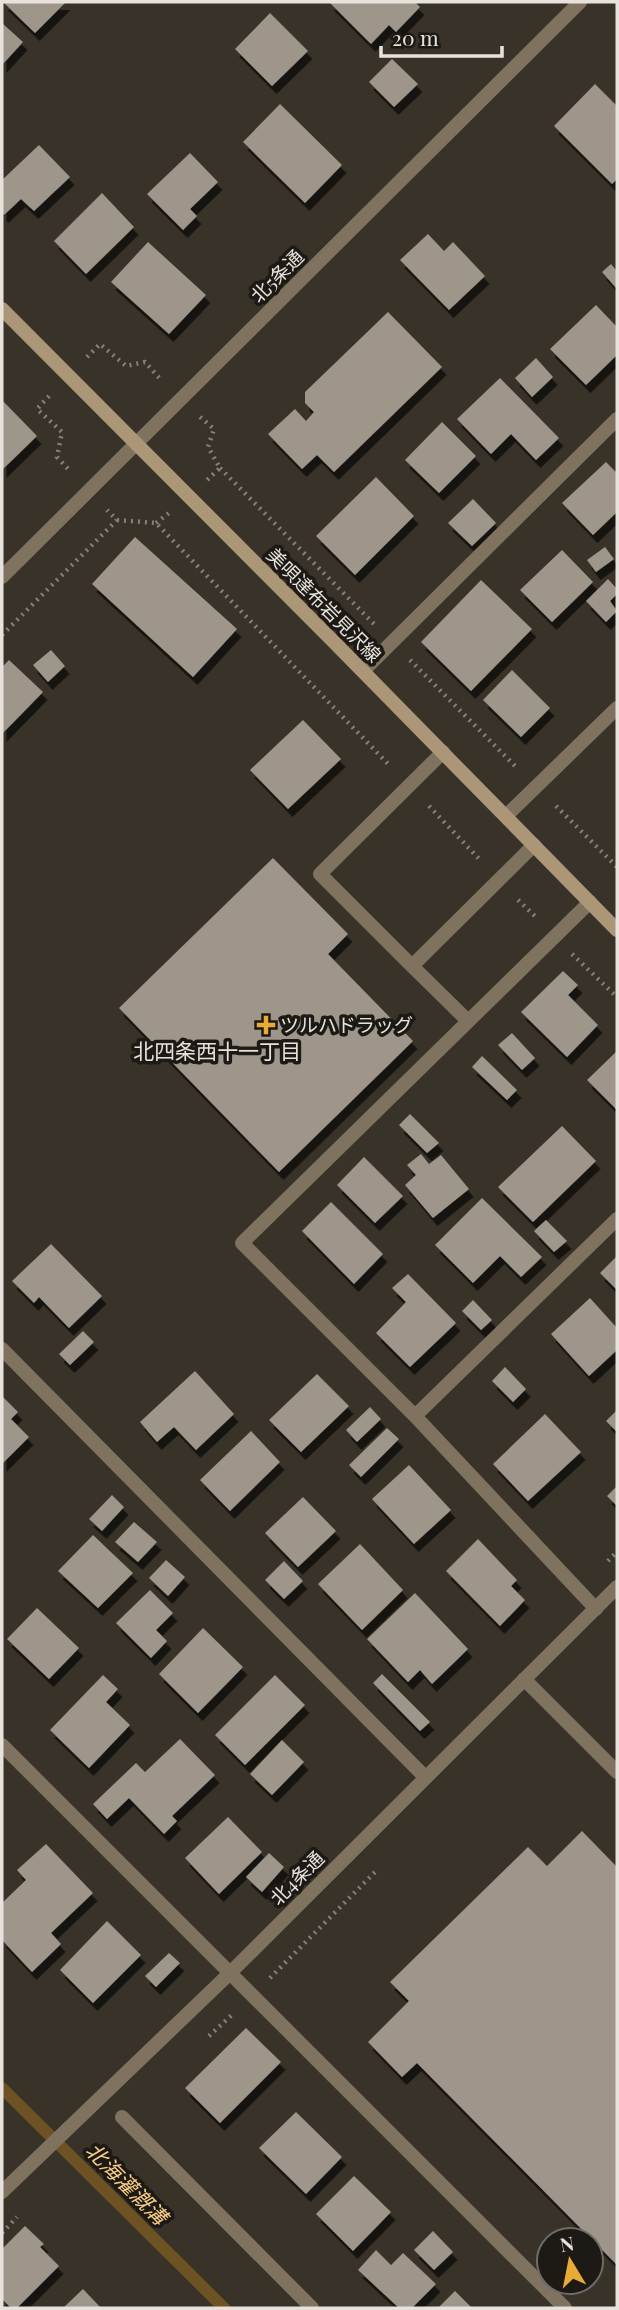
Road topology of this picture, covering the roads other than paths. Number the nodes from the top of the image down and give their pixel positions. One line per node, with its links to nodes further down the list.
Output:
1 (580, 2): 4 (street, 北5条通)
2 (2, 309): 4 (main road, 美唄達布岩見沢線)
3 (617, 418): 6 (street)
4 (136, 443): 5 (street, 北5条通); 6 (main road, 美唄達布岩見沢線)
5 (2, 577)
6 (363, 671): 8 (main road, 美唄達布岩見沢線)
7 (617, 708): 9 (street)
8 (443, 752): 9 (main road, 美唄達布岩見沢線); 13 (street)
9 (506, 816): 10 (main road, 美唄達布岩見沢線)
10 (534, 845): 11 (main road, 美唄達布岩見沢線); 13 (street)
11 (590, 902): 12 (main road, 美唄達布岩見沢線); 14 (street)
12 (617, 930)
13 (412, 966): 14 (street)
14 (468, 1021): 17 (street)
15 (617, 1219): 17 (street)
16 (2, 1349): 23 (street)
17 (415, 1416): 19 (street)
18 (617, 1587): 19 (street, 北4条通)
19 (596, 1609): 20 (street, 北4条通)
20 (524, 1679): 22 (street); 23 (street, 北4条通)
21 (2, 1745): 24 (street)
22 (617, 1772)
23 (425, 1777): 24 (street, 北4条通)
24 (229, 1974): 26 (street, 北4条通); 28 (street)
25 (122, 2117): 27 (street)
26 (2, 2192)
27 (312, 2308)
28 (565, 2308)

